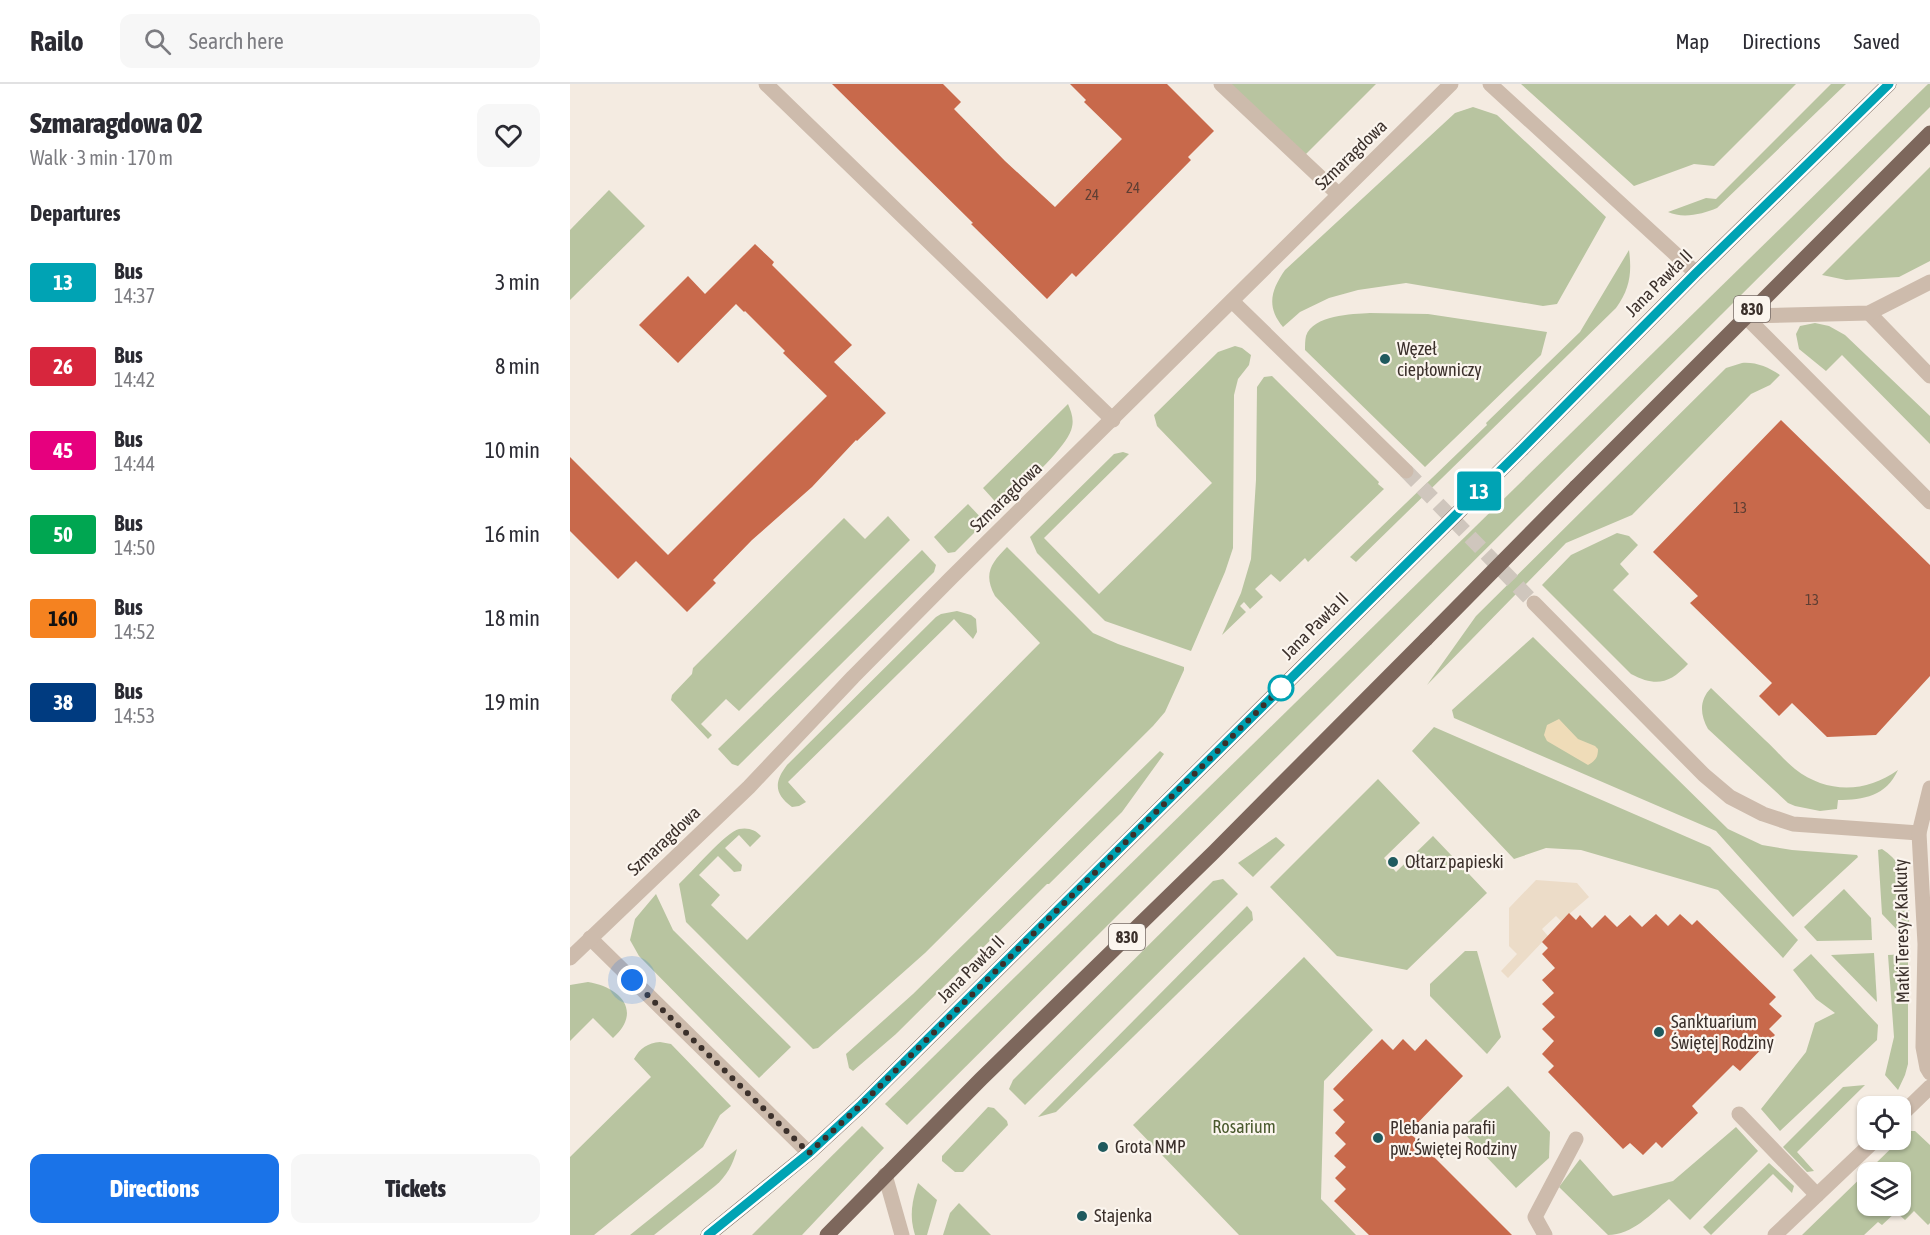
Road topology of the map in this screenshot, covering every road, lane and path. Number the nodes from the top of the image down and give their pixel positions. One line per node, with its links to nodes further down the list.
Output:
1 (766, 84): 14 (street)
2 (1221, 84): 7 (street)
3 (1451, 84): 7 (street, Szmaragdowa)
4 (1490, 84): 8 (street)
5 (1889, 84): 8 (main road, Jana Pawła II)
6 (1930, 133): 12 (main road, 830)
7 (1338, 194): 10 (street, Szmaragdowa)
8 (1696, 273): 28 (main road, Jana Pawła II, bridge)
9 (1930, 282): 11 (street)
10 (1232, 301): 14 (street, Szmaragdowa); 15 (street)
11 (1869, 313): 12 (street); 13 (street)
12 (1745, 316): 16 (street); 29 (main road, 830, bridge)
13 (1930, 376)
14 (1113, 420): 20 (street, Szmaragdowa)
15 (1406, 471)
16 (1930, 502)
17 (1534, 603): 19 (street)
18 (1930, 788): 19 (street, Matki Teresy z Kalkuty)
19 (1919, 833): 22 (street, Matki Teresy z Kalkuty)
20 (590, 938): 21 (street, Szmaragdowa); 28 (street)
21 (570, 958)
22 (1930, 1073)
23 (1930, 1087): 24 (street)
24 (1911, 1105)
25 (1739, 1114): 30 (street)
26 (1576, 1138): 34 (street)
27 (1864, 1150): 30 (street)
28 (809, 1153): 31 (main road, Jana Pawła II)
29 (885, 1175): 32 (main road, 830); 33 (street)
30 (1817, 1195): 35 (street)
31 (708, 1235)
32 (827, 1235)
33 (902, 1235)
34 (1545, 1235)
35 (1775, 1235)

